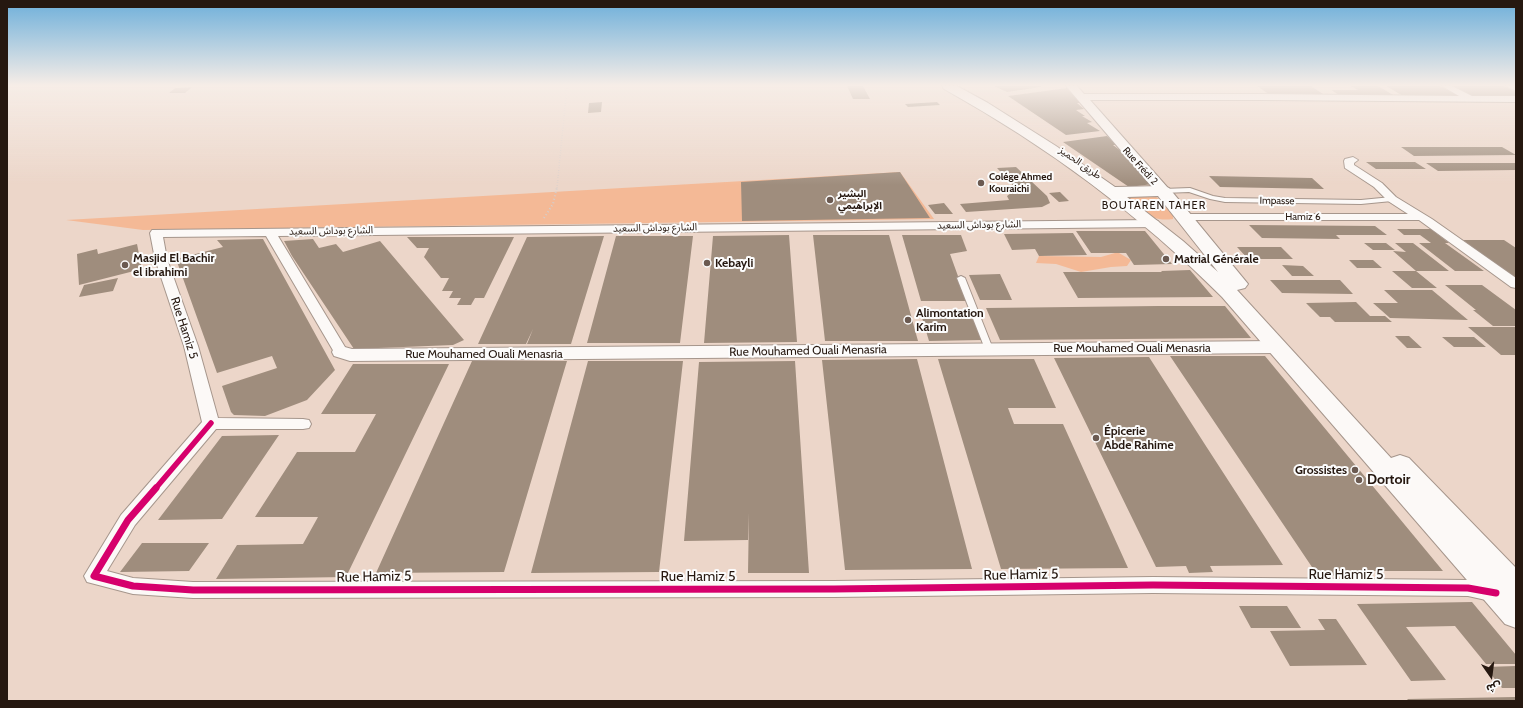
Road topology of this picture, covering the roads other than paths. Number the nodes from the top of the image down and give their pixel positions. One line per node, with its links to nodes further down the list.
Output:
1 (1005, 119): 6 (main road, طريق الحميز)
2 (1011, 119): 6 (main road, طريق الحميز)
3 (1099, 119): 5 (street, Rue Frédi 2)
4 (1352, 160): 7 (street)
5 (1163, 191): 6 (main road); 7 (lane, Impasse); 9 (main road)
6 (1116, 192): 10 (main road)
7 (1392, 199): 8 (street)
8 (1422, 217): 9 (street, Hamiz 6); 14 (street)
9 (1185, 220): 10 (main road); 20 (main road)
10 (1154, 224): 11 (street, الشارع بوداش السعيد); 15 (main road)
11 (270, 232): 12 (street, الشارع بوداش السعيد); 17 (street)
12 (156, 233): 18 (street, Rue Hamiz 5)
13 (961, 278): 16 (lane)
14 (1516, 284)
15 (1276, 347): 16 (street, Rue Mouhamed Ouali Menasria); 20 (main road)
16 (989, 349): 17 (street, Rue Mouhamed Ouali Menasria)
17 (341, 352)
18 (211, 422): 19 (street); 20 (street, Rue Hamiz 5)
19 (303, 424)
20 (1506, 590): 21 (main road)
21 (1516, 615)

